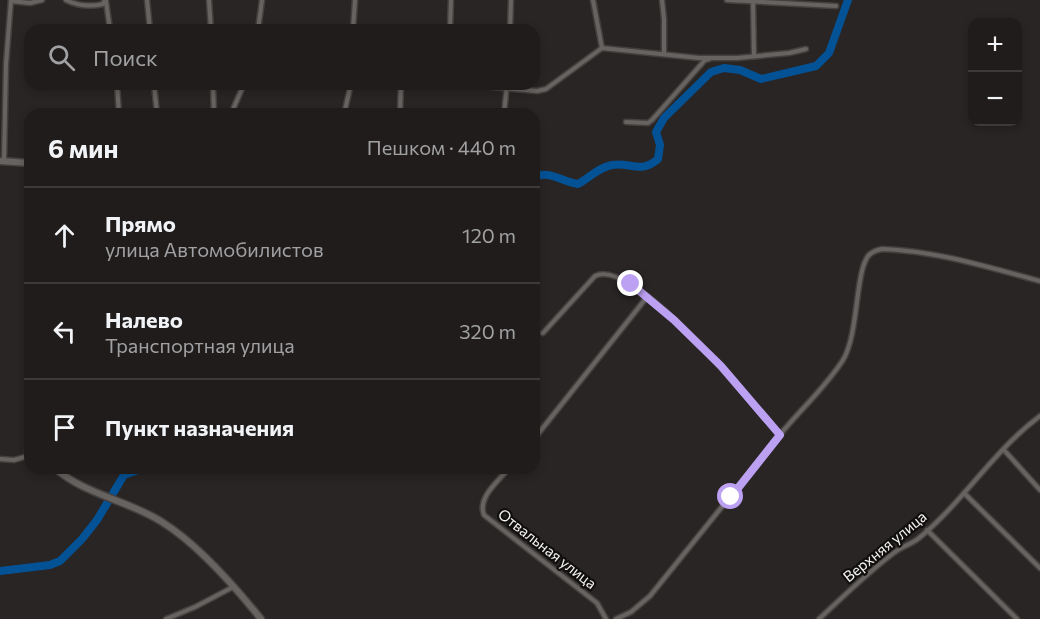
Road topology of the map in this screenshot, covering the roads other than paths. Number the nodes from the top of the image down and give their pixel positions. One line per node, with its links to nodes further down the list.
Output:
1 (42, 0): 13 (street)
2 (66, 0): 3 (street)
3 (105, 0): 16 (street)
4 (147, 0): 17 (street)
5 (209, 0): 18 (street)
6 (262, 0): 19 (street)
7 (355, 0): 20 (street)
8 (451, 0): 21 (street)
9 (511, 0): 22 (street)
10 (592, 0): 23 (street)
11 (662, 0): 25 (street)
12 (727, 0): 14 (street)
13 (11, 1): 43 (street)
14 (753, 1): 15 (street); 26 (street)
15 (836, 6)
16 (109, 24)
17 (149, 24)
18 (211, 24)
19 (259, 24)
20 (353, 24)
21 (450, 24)
22 (510, 24)
23 (602, 48): 25 (street); 34 (street)
24 (806, 49): 26 (street)
25 (663, 53): 27 (street)
26 (754, 56): 27 (street)
27 (713, 58): 42 (street)
28 (117, 90): 35 (street)
29 (155, 90): 36 (street)
30 (213, 90): 37 (street)
31 (241, 90): 38 (street)
32 (350, 90): 39 (street)
33 (401, 90): 40 (street)
34 (507, 90): 41 (street)
35 (119, 108)
36 (156, 108)
37 (214, 108)
38 (234, 108)
39 (345, 108)
40 (400, 108)
41 (505, 108)
42 (626, 122)
43 (2, 161): 44 (street)
44 (24, 163)
45 (1040, 281): 50 (street)
46 (647, 297): 47 (street); 49 (street); 50 (street)
47 (543, 333)
48 (1040, 416): 51 (street, Верхняя улица)
49 (540, 431)
50 (780, 435): 64 (street)
51 (1004, 450): 56 (street); 57 (street, Верхняя улица)
52 (0, 459): 53 (street)
53 (24, 459)
54 (62, 474): 60 (street)
55 (504, 474): 63 (street, Отвальная улица)
56 (1040, 489)
57 (964, 493): 58 (street, Верхняя улица); 59 (street)
58 (927, 530): 65 (street, Верхняя улица); 66 (street)
59 (1040, 568)
60 (234, 586): 61 (street); 62 (street)
61 (166, 619)
62 (261, 619)
63 (606, 619)
64 (616, 619)
65 (819, 619)
66 (1017, 619)

